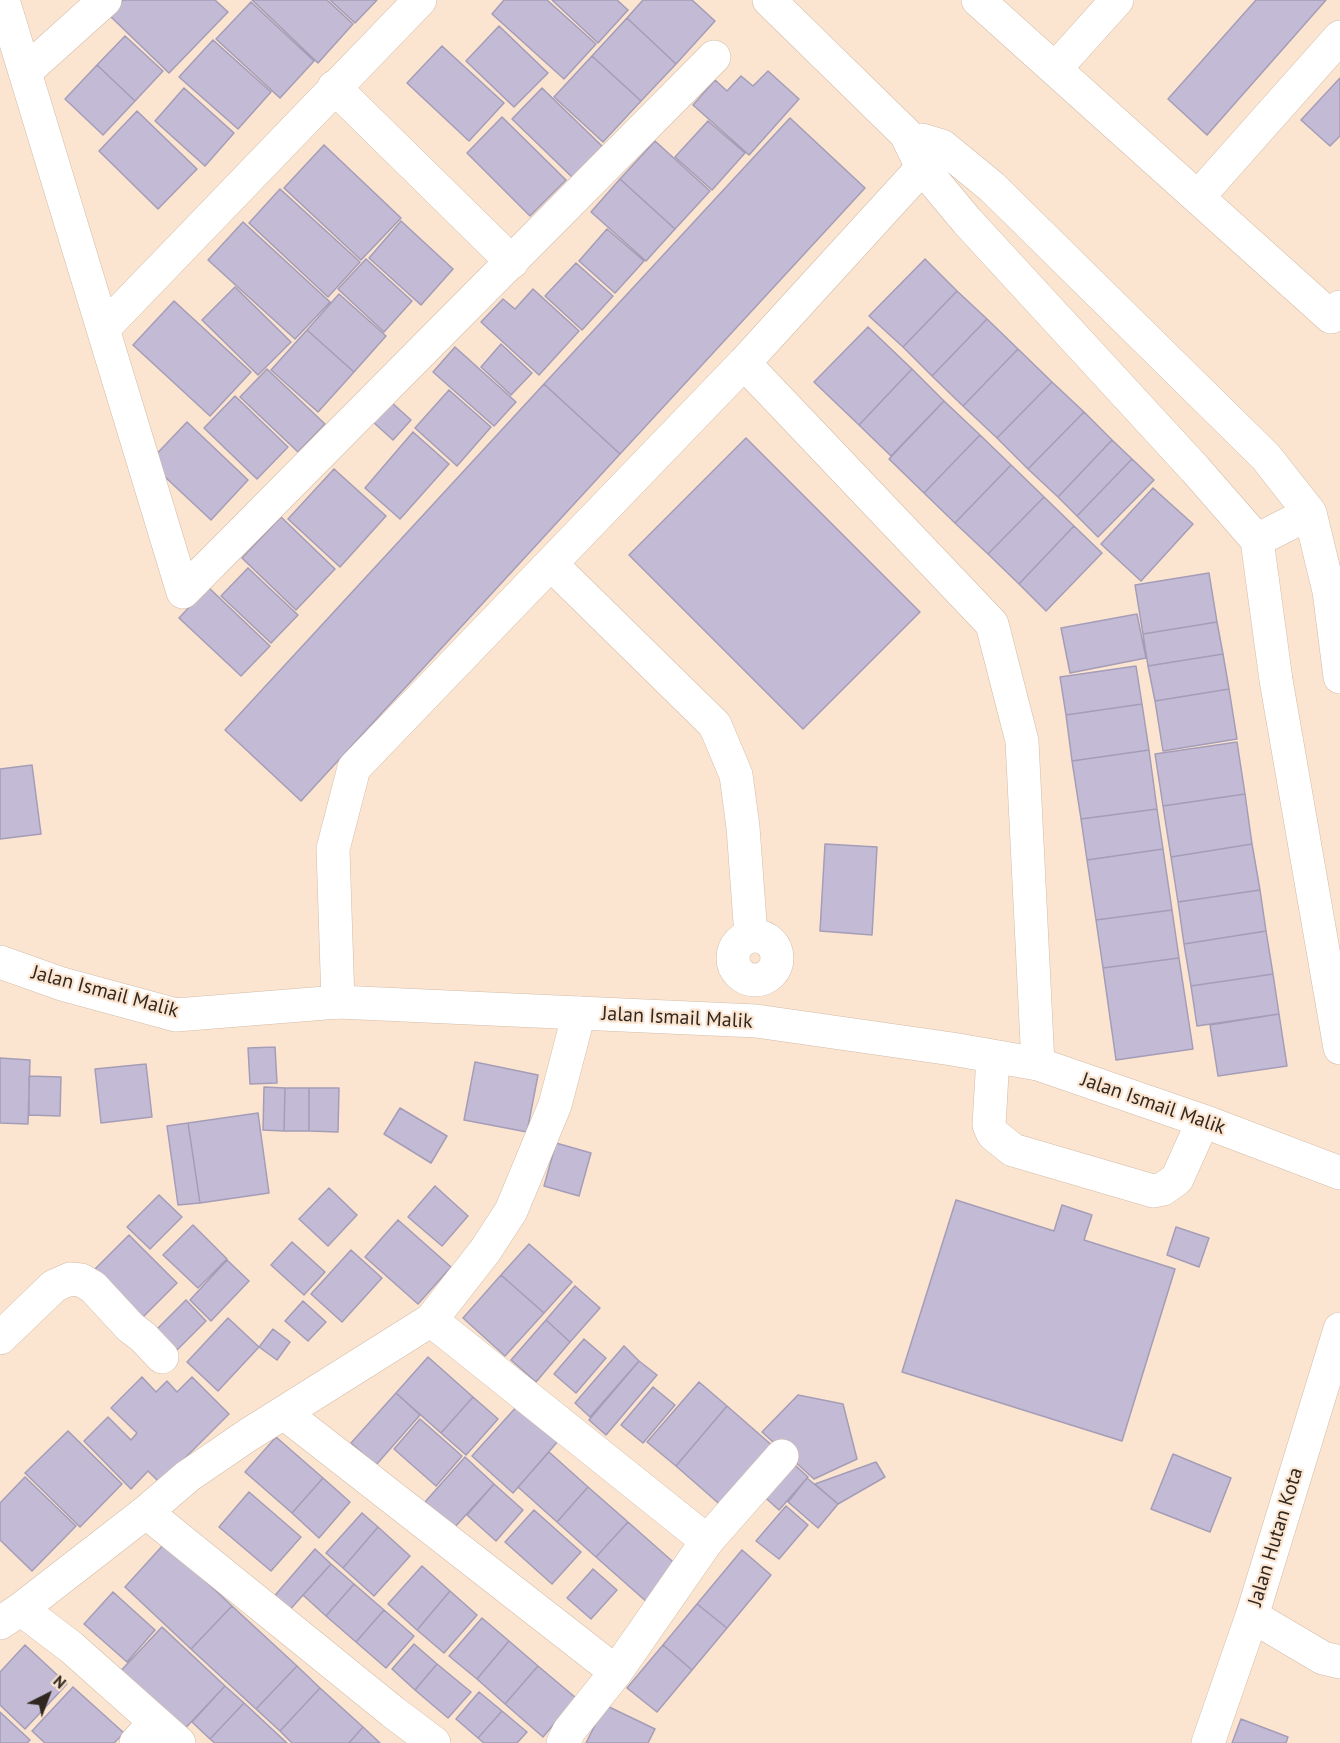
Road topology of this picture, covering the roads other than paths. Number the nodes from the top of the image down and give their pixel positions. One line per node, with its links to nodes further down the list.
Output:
1 (3, 0): 10 (street)
2 (105, 0): 10 (street)
3 (420, 0): 11 (street)
4 (769, 0): 12 (street)
5 (978, 0): 9 (street)
6 (1117, 0): 9 (street)
7 (1340, 37): 13 (street)
8 (714, 57): 14 (street)
9 (1055, 69): 13 (street)
10 (25, 72): 16 (street)
11 (334, 87): 14 (street); 16 (street)
12 (932, 157): 17 (street); 18 (street); 19 (street)
13 (1198, 197): 15 (street)
14 (512, 262): 16 (street)
15 (1340, 307)
16 (102, 329)
17 (744, 363): 20 (street); 29 (street)
18 (1310, 513): 19 (street); 21 (street)
19 (1257, 540): 27 (street)
20 (551, 564): 24 (street); 26 (street)
21 (1337, 628): 22 (street)
22 (1340, 677)
23 (0, 962): 24 (street, Jalan Ismail Malik)
24 (338, 1002): 25 (street, Jalan Ismail Malik)
25 (579, 1013): 26 (street, Jalan Ismail Malik); 32 (street)
26 (756, 1021): 28 (street, Jalan Ismail Malik)
27 (1340, 1048)
28 (993, 1058): 29 (street, Jalan Ismail Malik); 30 (street)
29 (1038, 1064): 30 (street, Jalan Ismail Malik)
30 (1203, 1121): 31 (street, Jalan Ismail Malik)
31 (1340, 1173)
32 (431, 1320): 36 (street); 39 (street)
33 (1340, 1329): 41 (street, Jalan Hutan Kota)
34 (0, 1338): 35 (street)
35 (162, 1357)
36 (284, 1413): 38 (street); 43 (street)
37 (782, 1456): 39 (street)
38 (146, 1512): 40 (street); 46 (street)
39 (706, 1540): 43 (street)
40 (11, 1616): 44 (street)
41 (1252, 1616): 42 (street); 48 (street, Jalan Hutan Kota)
42 (1340, 1662)
43 (616, 1672): 47 (street)
44 (145, 1732): 45 (street)
45 (179, 1743)
46 (434, 1743)
47 (563, 1743)
48 (1208, 1743)

